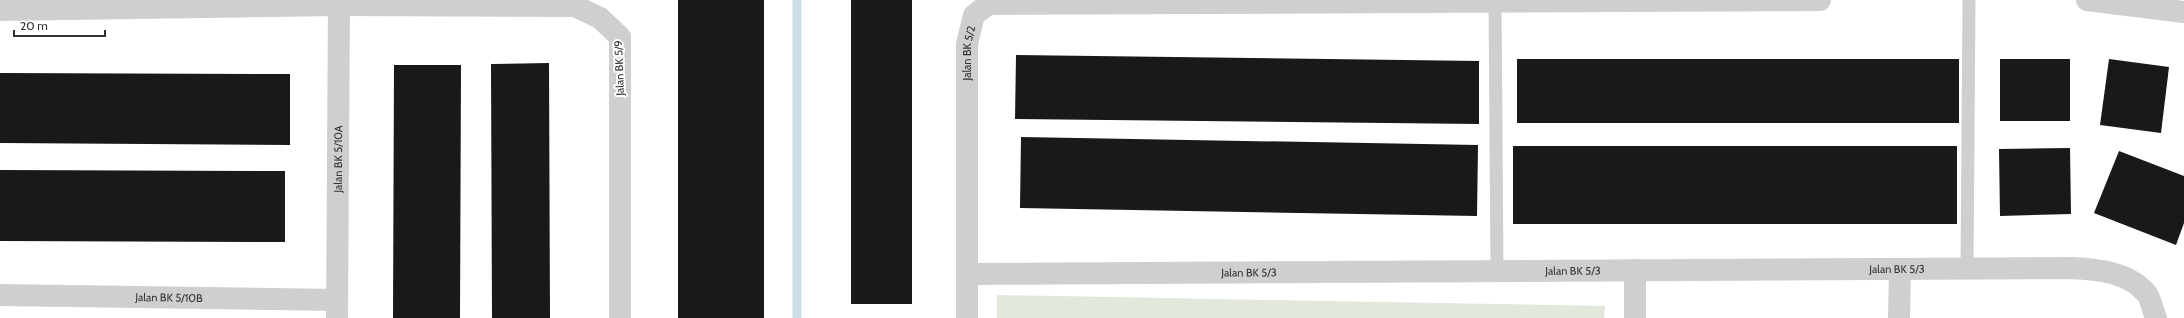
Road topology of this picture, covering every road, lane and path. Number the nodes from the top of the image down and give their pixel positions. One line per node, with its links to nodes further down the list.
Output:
1 (1820, 0): 4 (street, Jalan BK 5/2)
2 (1969, 0): 9 (lane)
3 (2087, 0): 7 (street)
4 (1495, 1): 11 (lane); 12 (street, Jalan BK 5/2)
5 (339, 2): 6 (street, Jalan BK 5/9); 14 (street, Jalan BK 5/10A); 15 (street, Jalan BK 5/9)
6 (0, 10)
7 (2184, 12)
8 (1900, 269): 9 (street, Jalan BK 5/3); 10 (street, Jalan BK 5/3); 18 (street)
9 (1967, 269): 19 (street, Jalan BK 5/3)
10 (1635, 270): 11 (street, Jalan BK 5/3); 17 (street)
11 (1496, 271): 12 (street, Jalan BK 5/3)
12 (967, 274): 16 (street, Jalan BK 5/2)
13 (0, 295): 14 (street, Jalan BK 5/10B)
14 (337, 309)
15 (620, 318)
16 (967, 318)
17 (1635, 318)
18 (1899, 318)
19 (2156, 318)

